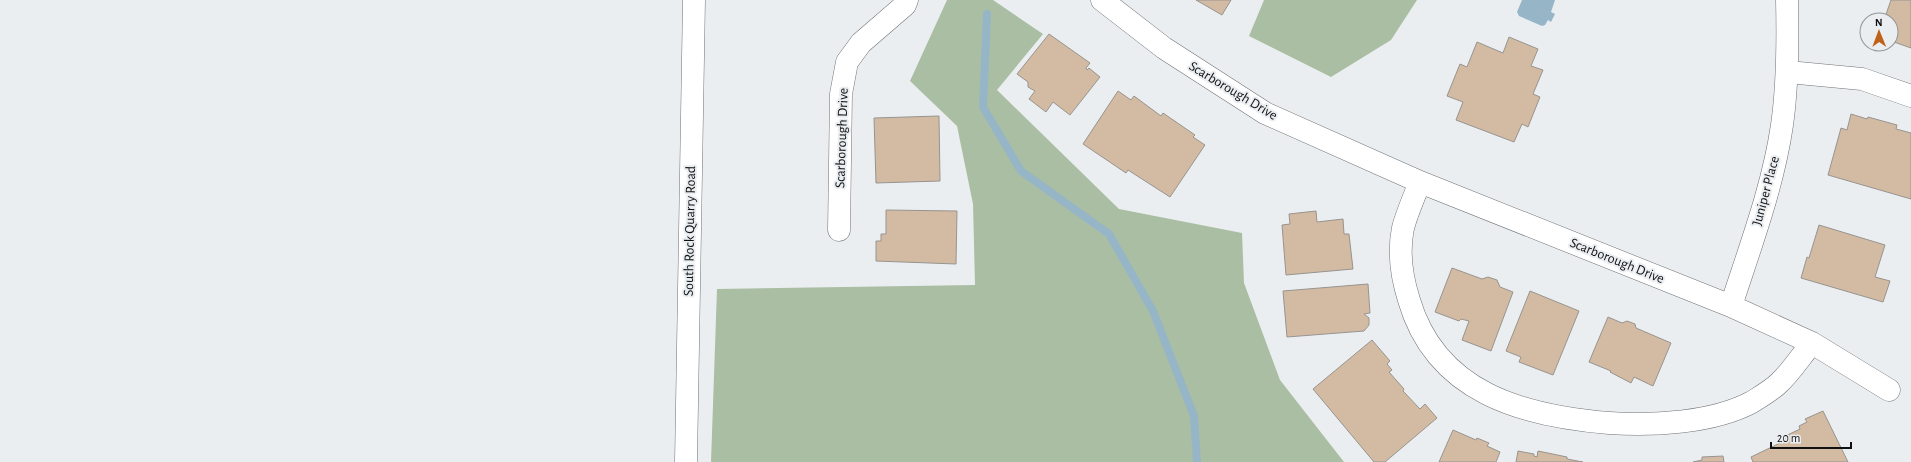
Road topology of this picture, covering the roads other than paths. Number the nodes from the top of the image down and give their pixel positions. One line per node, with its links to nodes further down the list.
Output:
1 (694, 0): 12 (street, South Rock Quarry Road)
2 (907, 0): 8 (street, Scarborough Drive)
3 (1102, 0): 7 (street, Scarborough Drive)
4 (1787, 0): 5 (street, Juniper Place)
5 (1788, 72): 6 (street); 9 (street, Juniper Place)
6 (1911, 96)
7 (1420, 182): 9 (street, Scarborough Drive); 10 (street)
8 (839, 230)
9 (1731, 306): 10 (street, Scarborough Drive)
10 (1812, 343): 11 (street, Scarborough Drive)
11 (1889, 390)
12 (686, 462)

